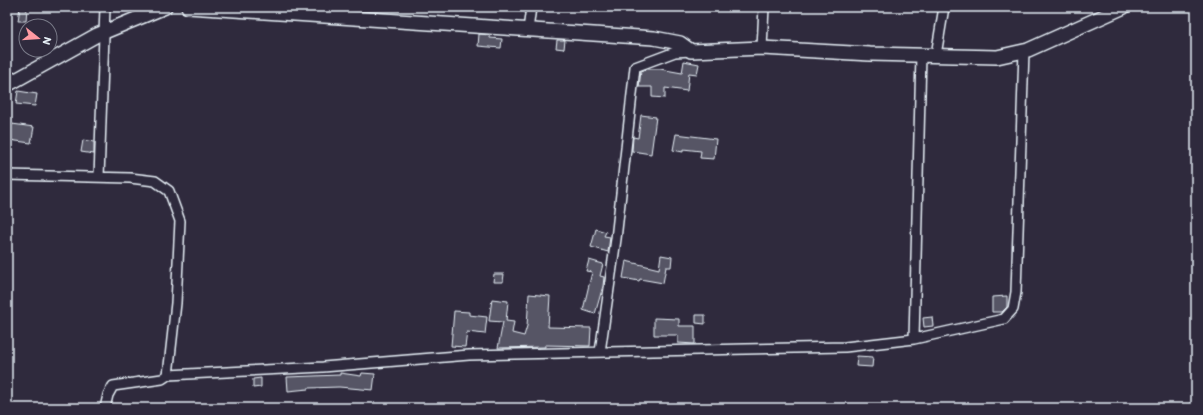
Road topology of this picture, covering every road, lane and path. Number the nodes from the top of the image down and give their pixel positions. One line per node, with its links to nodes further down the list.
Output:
1 (106, 7): 9 (street)
2 (166, 7): 9 (street)
3 (188, 7): 8 (street)
4 (531, 7): 8 (street)
5 (764, 7): 10 (street)
6 (944, 7): 14 (street)
7 (1124, 7): 12 (street)
8 (528, 30): 11 (street)
9 (105, 32): 15 (street); 17 (street)
10 (762, 48): 11 (street); 13 (street)
11 (690, 51): 19 (street)
12 (1024, 51): 14 (street); 18 (street)
13 (921, 55): 14 (street); 18 (street)
14 (936, 55)
15 (7, 84)
16 (7, 176): 17 (street)
17 (99, 176): 20 (street)
18 (914, 338): 19 (street)
19 (600, 352): 20 (street)
20 (168, 375): 21 (street)
21 (105, 408)

